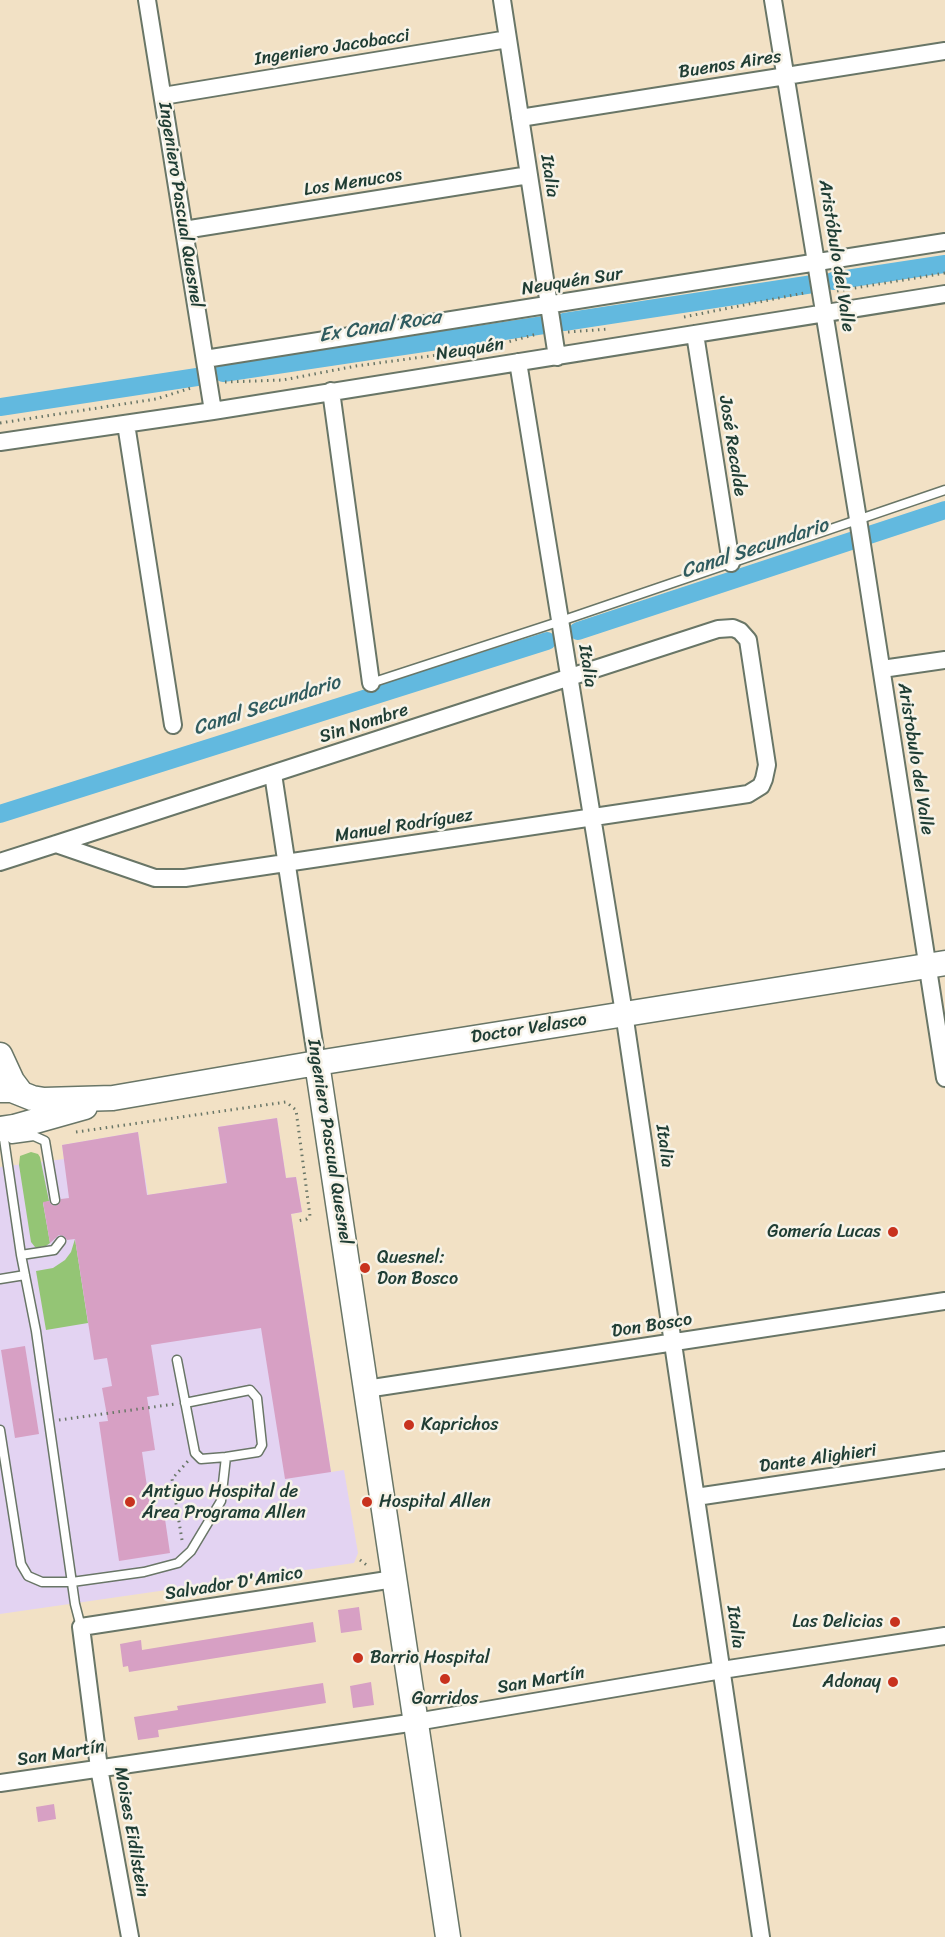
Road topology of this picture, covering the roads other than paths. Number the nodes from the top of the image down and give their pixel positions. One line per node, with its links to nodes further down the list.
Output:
1 (147, 0): 7 (street, Ingeniero Pascual Quesnel)
2 (502, 0): 4 (street, Italia)
3 (773, 0): 6 (street, Aristóbulo del Valle)
4 (508, 39): 7 (street, Ingeniero Jacobacci); 8 (street, Italia)
5 (945, 51): 6 (street, Buenos Aires)
6 (786, 76): 8 (street, Buenos Aires); 12 (street, Aristóbulo del Valle)
7 (162, 96): 10 (street, Ingeniero Pascual Quesnel)
8 (520, 118): 9 (street, Italia)
9 (529, 175): 10 (street, Los Menucos); 14 (street, Italia)
10 (184, 230): 18 (street, Ingeniero Pascual Quesnel)
11 (945, 243): 12 (street, Neuquén Sur)
12 (817, 263): 14 (street, Neuquén Sur); 15 (street, Aristóbulo del Valle)
13 (945, 294): 15 (street, Neuquén)
14 (549, 305): 17 (street, Italia); 18 (street, Neuquén Sur)
15 (825, 314): 16 (street, Neuquén); 25 (street, Aristóbulo del Valle)
16 (695, 334): 17 (street, Neuquén); 27 (street, José Recalde)
17 (557, 357): 19 (street, Neuquén)
18 (205, 359): 21 (street, Ingeniero Pascual Quesnel)
19 (518, 362): 20 (street, Neuquén); 28 (street, Italia)
20 (331, 391): 21 (street, Neuquén); 32 (street, Sin Nombre)
21 (213, 411): 22 (street, Neuquén)
22 (126, 424): 23 (street, Neuquén); 33 (street)
23 (0, 442)
24 (945, 490): 25 (lane)
25 (858, 519): 26 (street, Aristóbulo del Valle); 27 (lane)
26 (864, 558): 30 (street, Aristobulo del Valle)
27 (731, 563): 28 (lane)
28 (561, 621): 31 (street, Italia); 32 (lane)
29 (945, 660): 30 (street)
30 (882, 669): 40 (street, Aristobulo del Valle)
31 (569, 678): 34 (street, Sin Nombre); 35 (street, Sin Nombre); 36 (street, Italia)
32 (371, 683)
33 (173, 725)
34 (273, 774): 37 (street, Sin Nombre); 39 (street, Ingeniero Pascual Quesnel)
35 (760, 786): 36 (street, Manuel Rodríguez)
36 (593, 817): 39 (street, Manuel Rodríguez); 41 (street, Italia)
37 (56, 844): 38 (street, Sin Nombre); 39 (street, Manuel Rodríguez)
38 (0, 862)
39 (287, 863): 43 (street, Ingeniero Pascual Quesnel)
40 (936, 965): 41 (main road, Doctor Velasco); 44 (street)
41 (624, 1013): 43 (main road, Doctor Velasco); 54 (street, Italia)
42 (0, 1055): 45 (main road)
43 (317, 1063): 46 (main road, Doctor Velasco); 56 (main road, Ingeniero Pascual Quesnel)
44 (945, 1078)
45 (16, 1093): 46 (main road, Doctor Velasco); 47 (main road)
46 (113, 1098): 47 (main road, Doctor Velasco)
47 (6, 1131): 48 (lane); 50 (lane)
48 (55, 1200)
49 (61, 1241): 50 (lane)
50 (21, 1255): 51 (lane)
51 (25, 1275): 52 (lane); 63 (lane)
52 (0, 1279)
53 (945, 1301): 54 (street, Don Bosco)
54 (673, 1342): 56 (street, Don Bosco); 61 (street, Italia)
55 (177, 1360): 57 (lane)
56 (366, 1389): 62 (main road, Ingeniero Pascual Quesnel)
57 (185, 1403): 59 (lane); 59 (lane)
58 (0, 1430): 63 (lane)
59 (226, 1457): 63 (lane)
60 (945, 1460): 61 (street, Dante Alighieri)
61 (696, 1497): 66 (street, Italia)
62 (394, 1579): 64 (street, Salvador D'Amico); 67 (main road, Ingeniero Pascual Quesnel)
63 (72, 1582): 64 (lane)
64 (81, 1627): 68 (street, Moises Eidilstein)
65 (945, 1636): 66 (street, San Martín)
66 (722, 1670): 67 (street, San Martín); 72 (street, Italia)
67 (416, 1722): 68 (street, San Martín); 71 (main road, Ingeniero Pascual Quesnel)
68 (99, 1768): 69 (street, San Martín); 70 (street, Moises Eidilstein)
69 (0, 1783)
70 (130, 1937)
71 (448, 1937)
72 (761, 1937)

